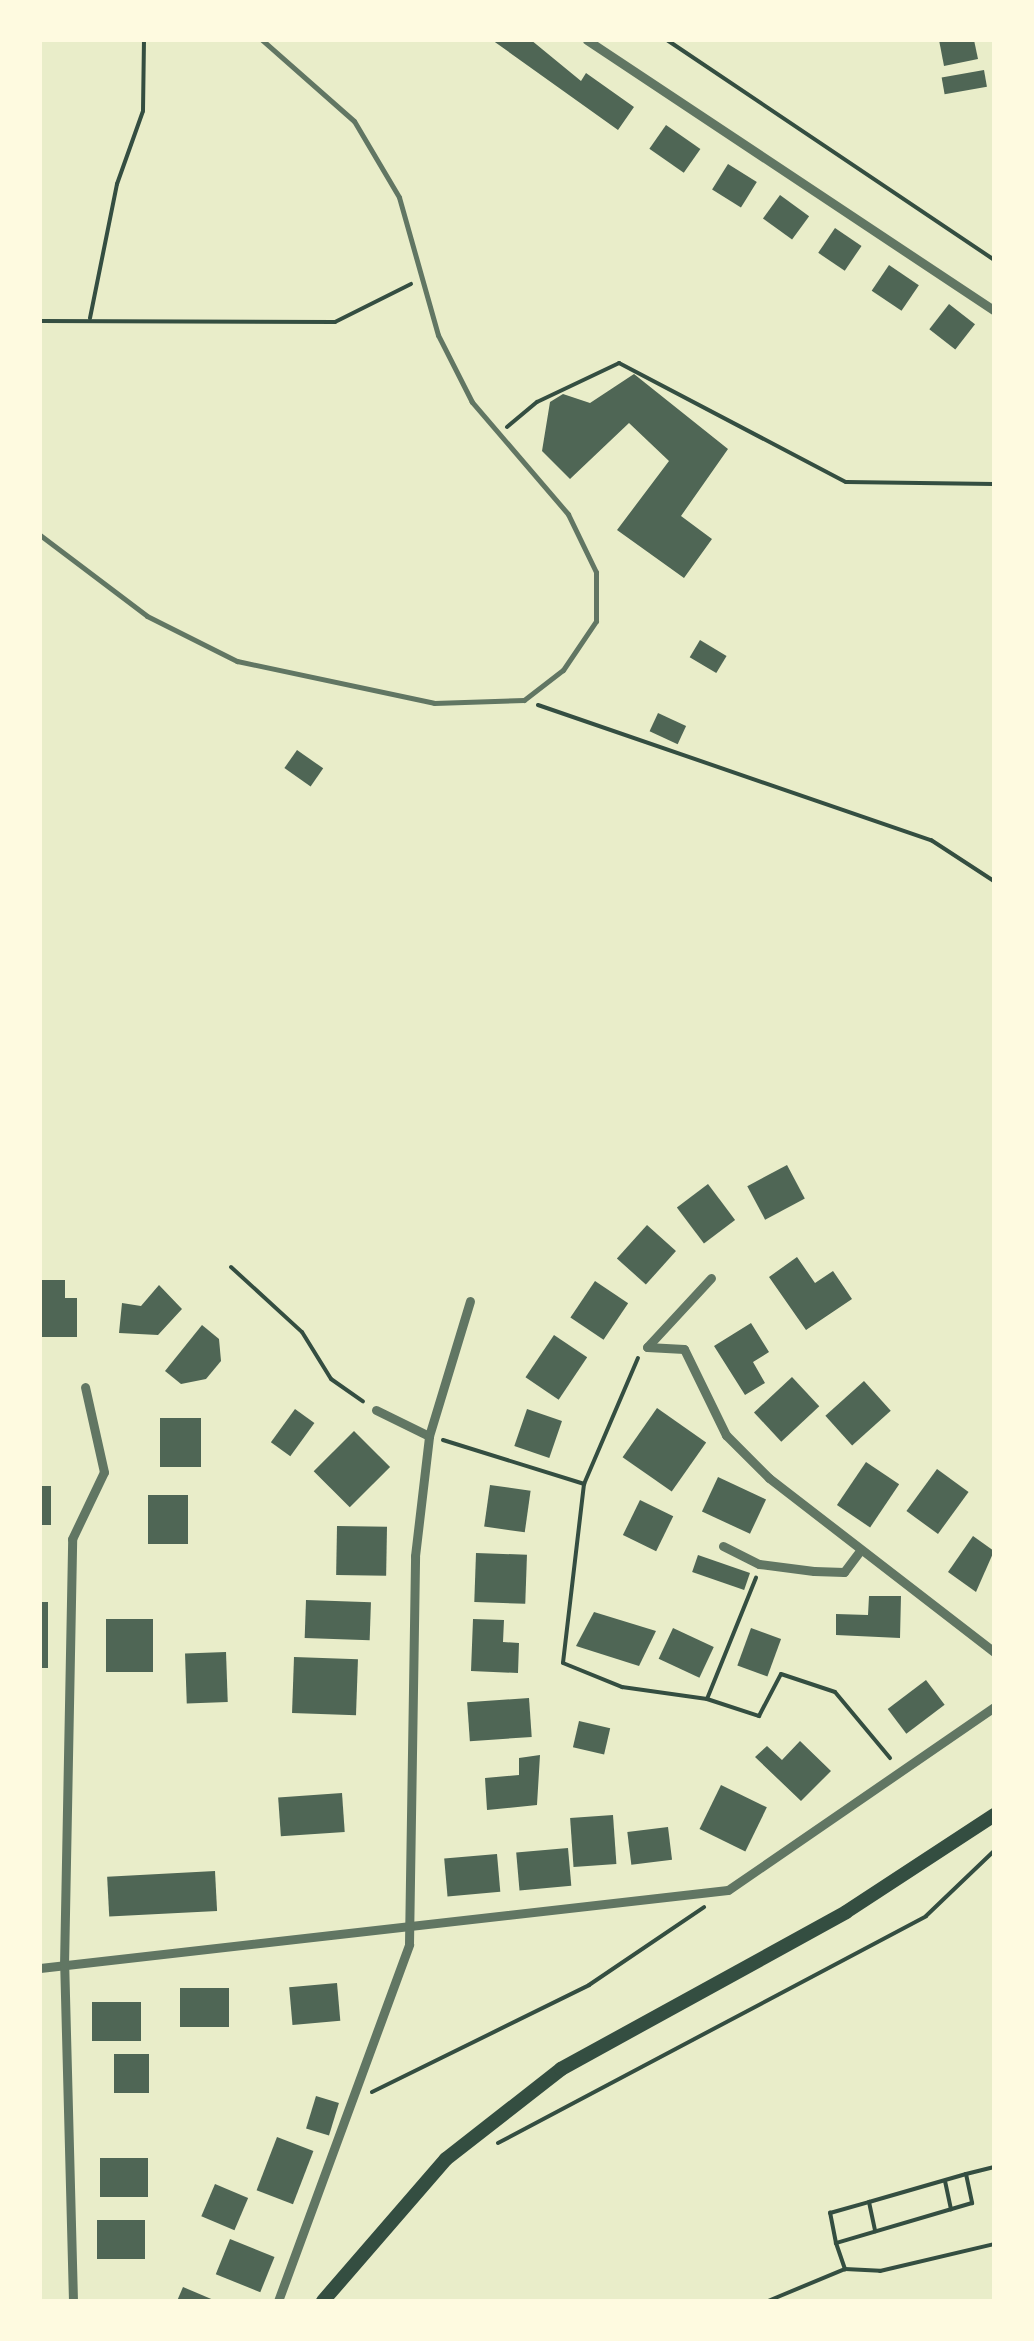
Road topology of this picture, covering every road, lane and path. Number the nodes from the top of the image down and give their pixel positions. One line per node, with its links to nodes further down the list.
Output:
1 (144, 40): 8 (path)
2 (262, 40): 6 (lane)
3 (587, 40): 7 (street)
4 (667, 40): 5 (path)
5 (994, 260)
6 (424, 278): 8 (path); 10 (lane)
7 (994, 310)
8 (90, 318): 9 (path)
9 (40, 322)
10 (499, 434): 11 (path); 13 (lane)
11 (994, 484)
12 (40, 535): 13 (lane)
13 (524, 700): 14 (path)
14 (994, 881)
15 (231, 1267): 20 (path)
16 (711, 1278): 24 (street)
17 (470, 1301): 21 (street)
18 (629, 1368): 22 (path)
19 (85, 1388): 34 (street)
20 (376, 1410): 21 (street)
21 (429, 1436): 22 (path); 33 (street)
22 (584, 1484): 27 (path)
23 (723, 1546): 24 (street)
24 (858, 1552): 26 (street)
25 (756, 1580): 27 (path)
26 (994, 1652)
27 (707, 1700): 29 (path)
28 (994, 1708): 29 (street)
29 (903, 1773): 32 (street)
30 (994, 1815): 49 (main road)
31 (994, 1851): 37 (path)
32 (728, 1890): 33 (street); 36 (path)
33 (410, 1928): 34 (street); 36 (street)
34 (64, 1966): 35 (street); 47 (street)
35 (40, 1968)
36 (358, 2097): 48 (street)
37 (478, 2150)
38 (994, 2166): 39 (path)
39 (966, 2174): 40 (path); 42 (path)
40 (945, 2180): 41 (path); 42 (path)
41 (869, 2202): 43 (path); 44 (path)
42 (952, 2209): 43 (path)
43 (875, 2231): 44 (path)
44 (836, 2242): 46 (path)
45 (994, 2244): 46 (path)
46 (845, 2270): 50 (path)
47 (73, 2301)
48 (278, 2301)
49 (323, 2301)
50 (768, 2301)

